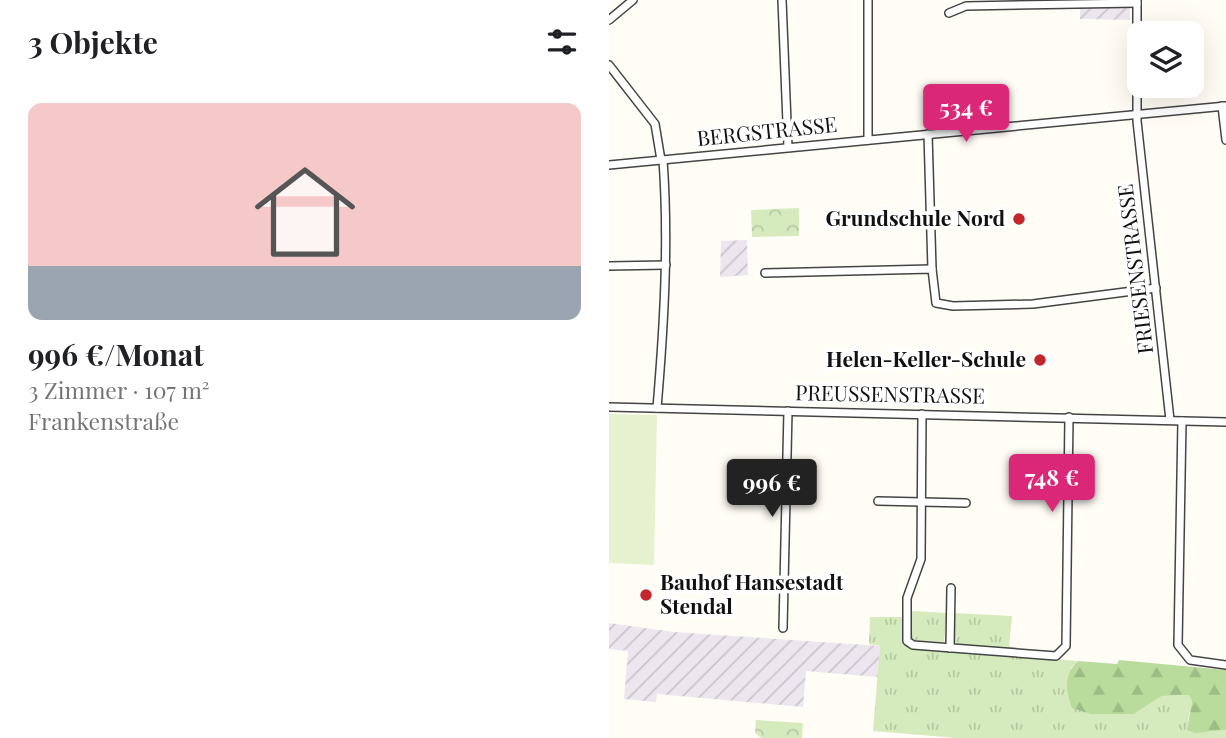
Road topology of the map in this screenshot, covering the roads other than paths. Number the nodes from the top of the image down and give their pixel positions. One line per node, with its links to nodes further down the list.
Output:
1 (632, 0): 6 (street)
2 (782, 0): 13 (street)
3 (868, 0): 11 (street)
4 (1137, 1): 5 (street); 9 (street, FRIESENSTRASSE)
5 (949, 13)
6 (609, 20)
7 (609, 65): 14 (street)
8 (1224, 106): 9 (street, BERGSTRASSE); 12 (street)
9 (1136, 114): 10 (street, BERGSTRASSE); 20 (street, FRIESENSTRASSE)
10 (928, 134): 11 (street, BERGSTRASSE); 18 (street)
11 (868, 140): 13 (street, BERGSTRASSE)
12 (1226, 140)
13 (788, 147): 14 (street, BERGSTRASSE)
14 (662, 160): 15 (street, BERGSTRASSE); 16 (street)
15 (609, 165)
16 (666, 265): 17 (street); 22 (street)
17 (609, 266)
18 (932, 269): 19 (street); 20 (street)
19 (765, 273)
20 (1156, 288): 26 (street, FRIESENSTRASSE)
21 (609, 407): 22 (street, PREUSSENSTRASSE)
22 (657, 408): 23 (street, PREUSSENSTRASSE)
23 (788, 411): 24 (street, PREUSSENSTRASSE); 33 (street)
24 (922, 414): 25 (street, PREUSSENSTRASSE); 30 (street)
25 (1069, 416): 26 (street, PREUSSENSTRASSE); 34 (street)
26 (1170, 420): 27 (street, PREUSSENSTRASSE)
27 (1182, 421): 28 (street, PREUSSENSTRASSE); 35 (street)
28 (1226, 422)
29 (878, 501): 30 (street)
30 (921, 502): 31 (street); 34 (street)
31 (966, 503)
32 (951, 588): 34 (street)
33 (783, 628)
34 (950, 648)
35 (1226, 665)

